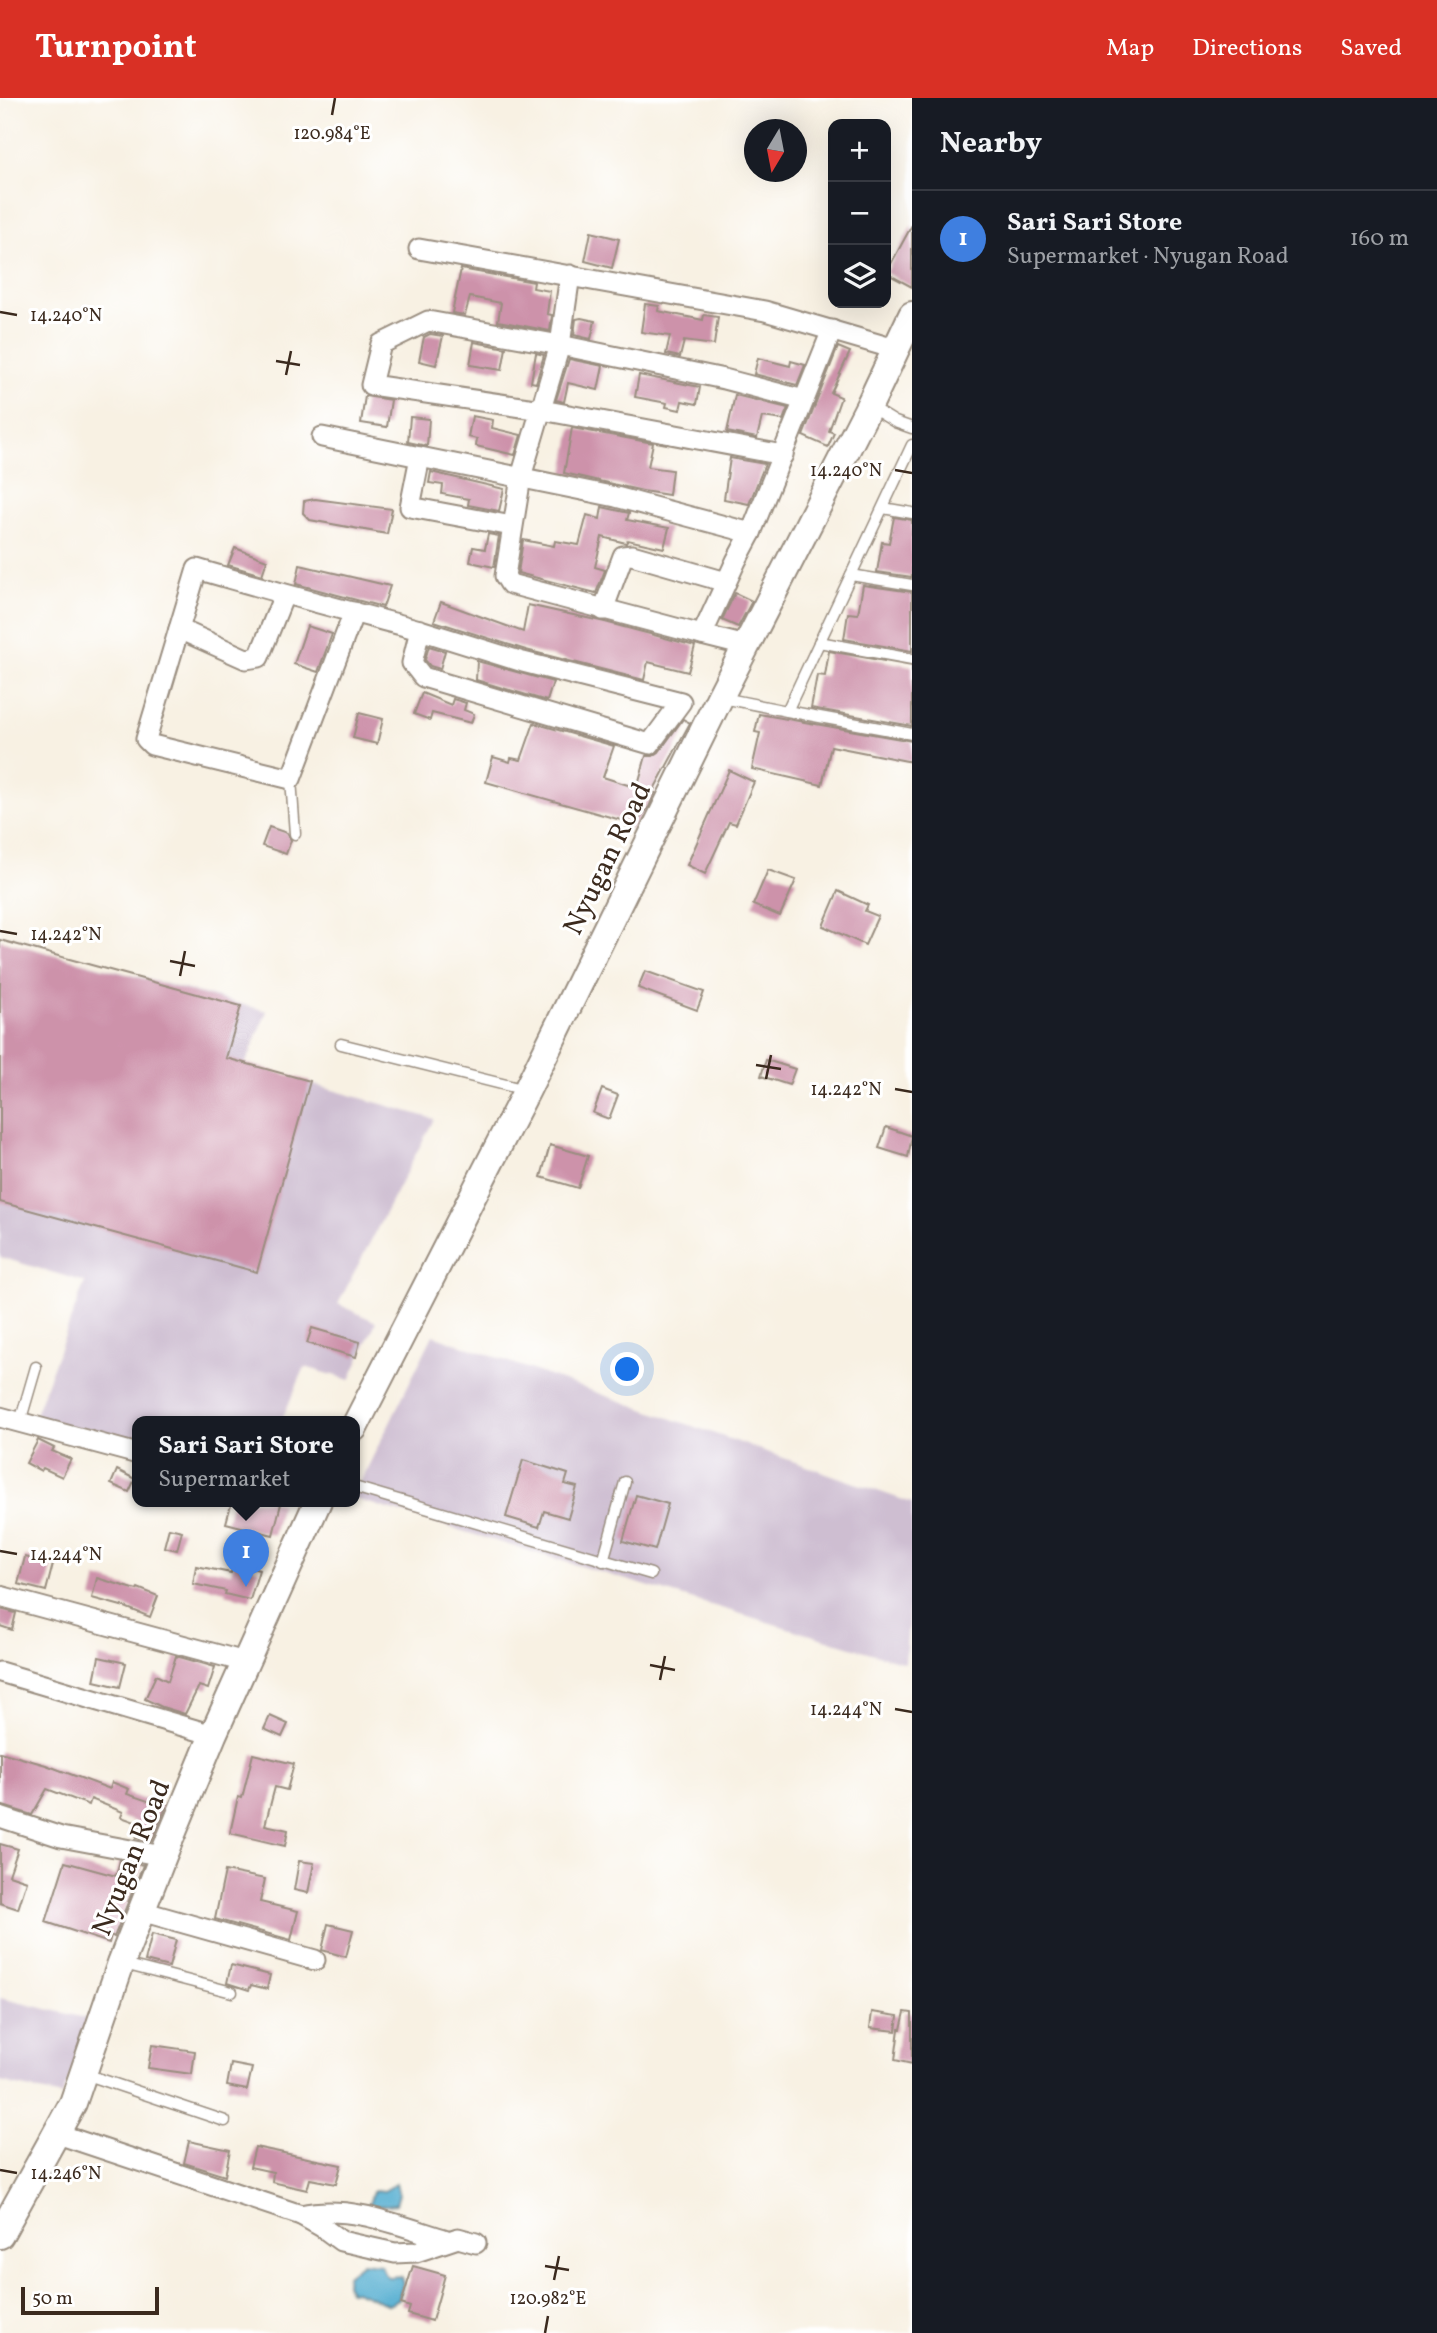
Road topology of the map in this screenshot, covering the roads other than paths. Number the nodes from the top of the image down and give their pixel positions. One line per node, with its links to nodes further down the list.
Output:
1 (419, 249): 2 (street)
2 (570, 275): 4 (street); 5 (street)
3 (912, 315): 6 (main road, Nyugan Road)
4 (832, 330): 6 (street); 7 (street)
5 (560, 345): 7 (street); 9 (street); 9 (street)
6 (895, 349): 8 (main road, Nyugan Road)
7 (804, 400): 13 (street)
8 (869, 406): 10 (lane); 30 (main road, Nyugan Road)
9 (542, 410): 13 (street); 15 (street)
10 (912, 428)
11 (322, 437): 14 (street)
12 (912, 445): 16 (lane)
13 (783, 455): 19 (street)
14 (420, 457): 15 (street); 18 (street)
15 (521, 477): 18 (street); 19 (street)
16 (883, 508): 17 (lane); 20 (lane)
17 (912, 513)
18 (512, 526): 24 (street)
19 (751, 533): 21 (street)
20 (851, 575): 22 (lane); 29 (lane)
21 (726, 582): 24 (street); 28 (street)
22 (912, 585)
23 (284, 595): 25 (street); 26 (street); 26 (street)
24 (603, 610): 28 (street)
25 (354, 612): 27 (street); 36 (street)
26 (179, 629): 36 (street)
27 (420, 630): 32 (street); 32 (street)
28 (702, 635): 30 (street)
29 (819, 642): 31 (lane); 34 (lane)
30 (746, 646): 33 (main road, Nyugan Road)
31 (912, 659)
32 (681, 702): 33 (street)
33 (717, 704): 34 (lane); 39 (main road, Nyugan Road)
34 (787, 711): 35 (lane)
35 (912, 734)
36 (291, 779): 37 (lane)
37 (295, 834)
38 (341, 1044): 39 (lane)
39 (527, 1090): 42 (main road, Nyugan Road)
40 (36, 1367): 43 (lane)
41 (0, 1417): 43 (street)
42 (360, 1418)
43 (20, 1422): 44 (street)
44 (132, 1452)
45 (625, 1482): 48 (lane)
46 (360, 1488): 48 (lane)
47 (310, 1507): 51 (main road, Nyugan Road)
48 (603, 1560): 49 (lane)
49 (652, 1574)
50 (0, 1595): 51 (street)
51 (245, 1662): 53 (main road, Nyugan Road)
52 (0, 1672): 53 (street)
53 (213, 1735): 55 (main road, Nyugan Road)
54 (0, 1817): 55 (street)
55 (163, 1856): 56 (main road, Nyugan Road)
56 (141, 1911): 57 (street); 58 (main road, Nyugan Road)
57 (315, 1960)
58 (121, 1963): 59 (lane); 60 (main road, Nyugan Road)
59 (232, 1992)
60 (85, 2074): 61 (lane); 62 (main road, Nyugan Road)
61 (225, 2121)
62 (58, 2134): 63 (street); 64 (main road, Nyugan Road)
63 (301, 2216): 65 (street); 65 (street)
64 (0, 2235)
65 (447, 2240): 66 (street)
66 (476, 2243)

